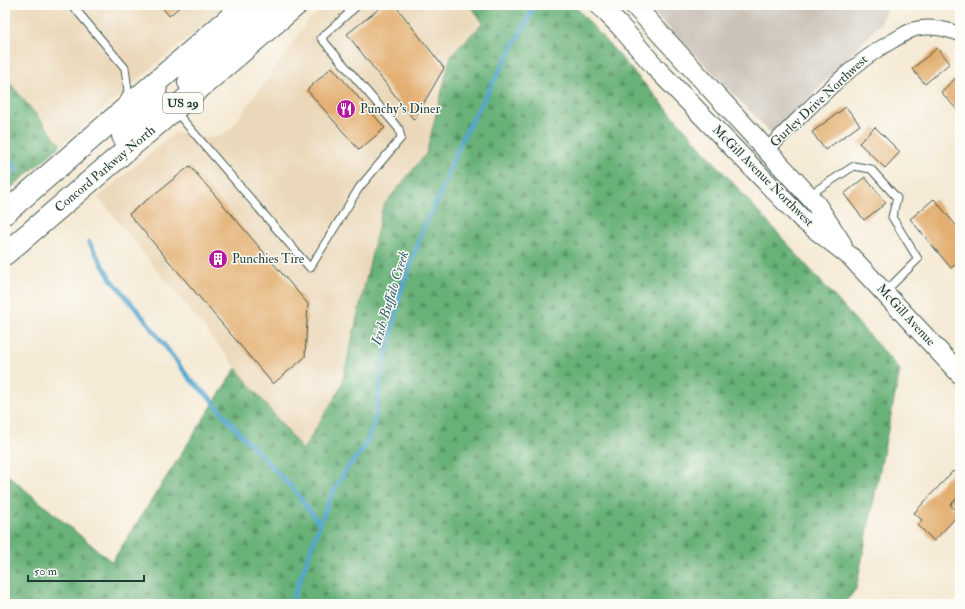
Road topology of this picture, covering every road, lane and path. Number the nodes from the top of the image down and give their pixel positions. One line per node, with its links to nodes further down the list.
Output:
1 (72, 5): 14 (lane)
2 (245, 5): 12 (highway, US 29)
3 (271, 5): 13 (highway)
4 (296, 5): 13 (highway, Concord Parkway North / US 29)
5 (344, 5): 9 (lane)
6 (358, 5): 9 (lane)
7 (599, 5): 10 (main road, McGill Avenue Northwest)
8 (634, 5): 15 (main road, McGill Avenue Northwest)
9 (350, 12): 13 (lane)
10 (620, 26): 15 (main road); 21 (main road, McGill Avenue Northwest)
11 (960, 34): 16 (street, Gurley Drive Northwest)
12 (156, 83): 14 (highway, US 29); 18 (highway)
13 (175, 110): 18 (highway, Concord Parkway North / US 29)
14 (117, 117): 19 (highway, US 29)
15 (744, 123): 16 (main road, McGill Avenue Northwest)
16 (767, 150): 17 (main road, McGill Avenue Northwest)
17 (808, 196): 21 (main road, McGill Avenue Northwest); 22 (lane)
18 (69, 199): 20 (highway, Concord Parkway North / US 29)
19 (5, 213)
20 (5, 254)
21 (851, 256): 22 (main road, McGill Avenue)
22 (885, 292): 23 (main road, McGill Avenue)
23 (960, 374)

